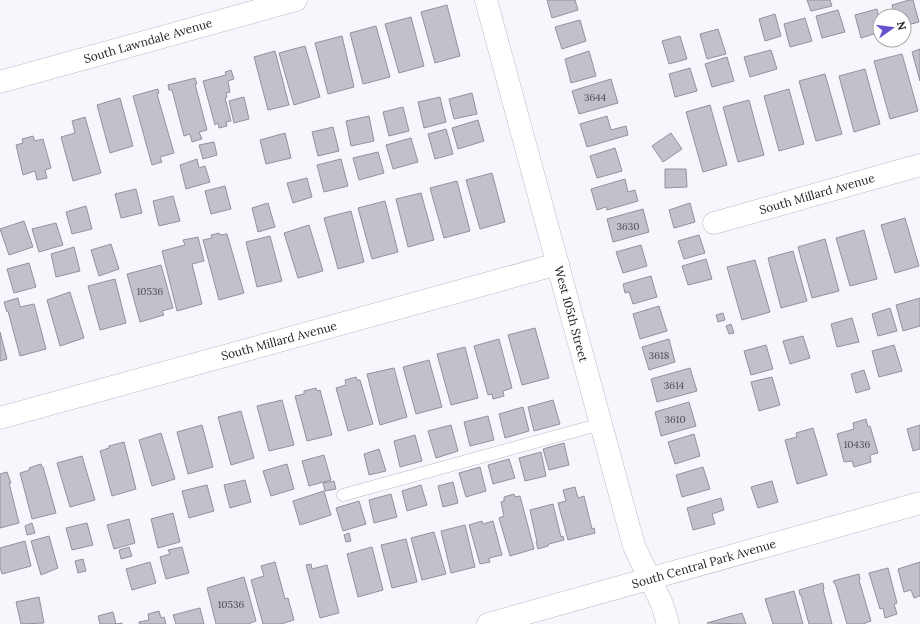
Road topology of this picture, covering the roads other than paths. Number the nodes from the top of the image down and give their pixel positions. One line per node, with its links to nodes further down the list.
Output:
1 (296, 0): 3 (street, South Lawndale Avenue)
2 (486, 0): 6 (street, West 105th Street)
3 (0, 82)
4 (920, 165): 5 (street, South Millard Avenue)
5 (714, 223)
6 (558, 264): 7 (street, South Millard Avenue); 8 (street, West 105th Street)
7 (0, 418)
8 (601, 424): 9 (lane); 11 (street, West 105th Street)
9 (343, 495)
10 (920, 504): 11 (street, South Central Park Avenue)
11 (650, 579): 12 (street, South Central Park Avenue); 13 (street, West 105th Street)
12 (488, 624)
13 (668, 624)

